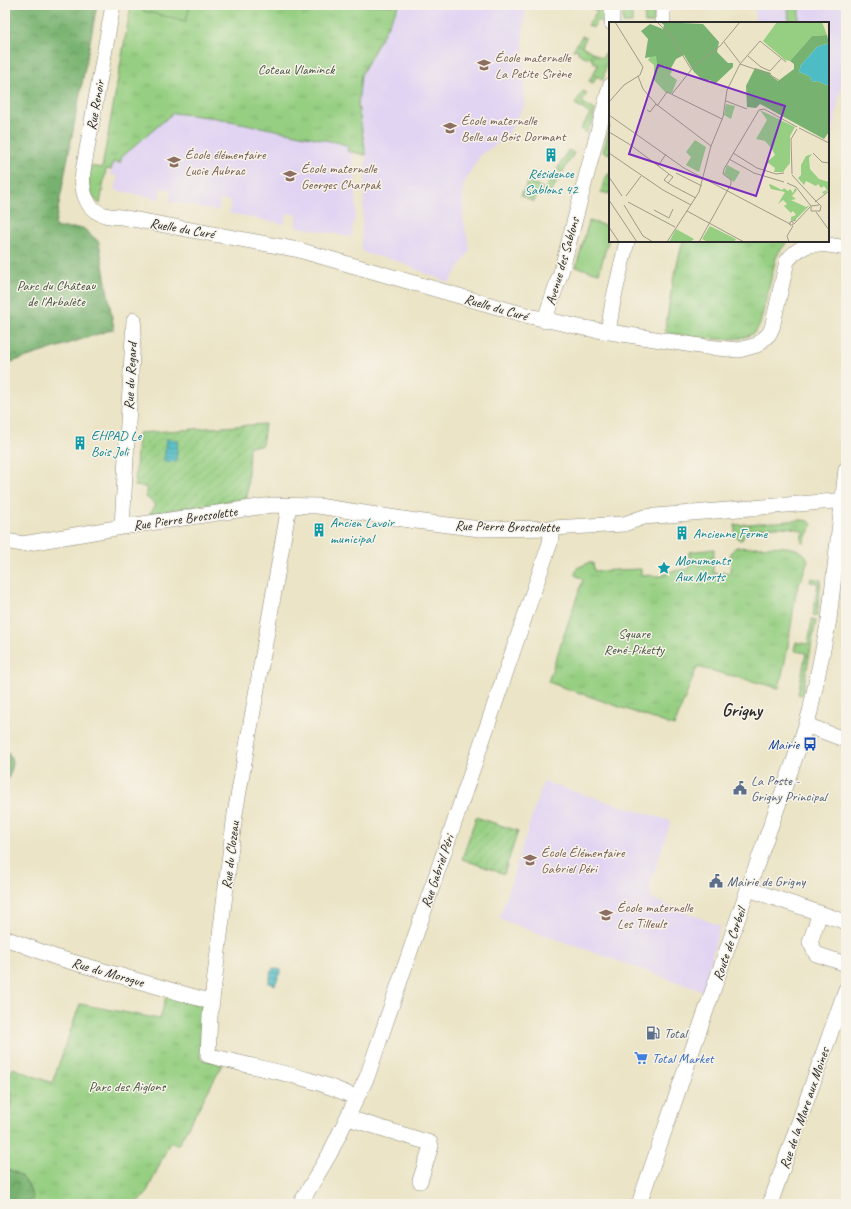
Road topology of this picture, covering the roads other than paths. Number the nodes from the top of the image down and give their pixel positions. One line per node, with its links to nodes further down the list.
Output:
1 (113, 5): 7 (street, Rue Renoir)
2 (612, 5): 4 (street)
3 (662, 5): 5 (street)
4 (612, 22)
5 (663, 22)
6 (609, 90): 11 (street, Avenue des Sablons)
7 (89, 204): 11 (street, Ruelle du Curé)
8 (627, 242): 12 (street)
9 (846, 248): 12 (street, Ruelle du Curé)
10 (134, 320): 16 (street, Rue du Regard)
11 (545, 320): 12 (street, Ruelle du Curé)
12 (608, 332)
13 (846, 470): 14 (street, Route de Corbeil)
14 (845, 500): 17 (street, Rue Pierre Brossolette); 19 (street, Route de Corbeil)
15 (289, 506): 16 (street, Rue Pierre Brossolette); 17 (street, Rue Pierre Brossolette); 27 (street, Rue du Clozeau)
16 (122, 527): 18 (street, Rue Pierre Brossolette)
17 (552, 528): 28 (street, Rue Gabriel Péri)
18 (5, 541)
19 (806, 725): 20 (street); 21 (street, Route de Corbeil)
20 (846, 740)
21 (748, 889): 22 (street); 32 (street, Route de Corbeil)
22 (820, 913): 23 (street); 25 (street)
23 (846, 922)
24 (5, 938): 27 (street, Rue du Morogue)
25 (846, 964)
26 (846, 989): 33 (street, Rue de la Mare aux Moines)
27 (212, 1002): 28 (street, Rue du Clozeau)
28 (356, 1098): 29 (street, Rue Gabriel Péri)
29 (348, 1118): 30 (street); 31 (street, Rue Gabriel Péri)
30 (420, 1181)
31 (300, 1204)
32 (639, 1204)
33 (770, 1204)

